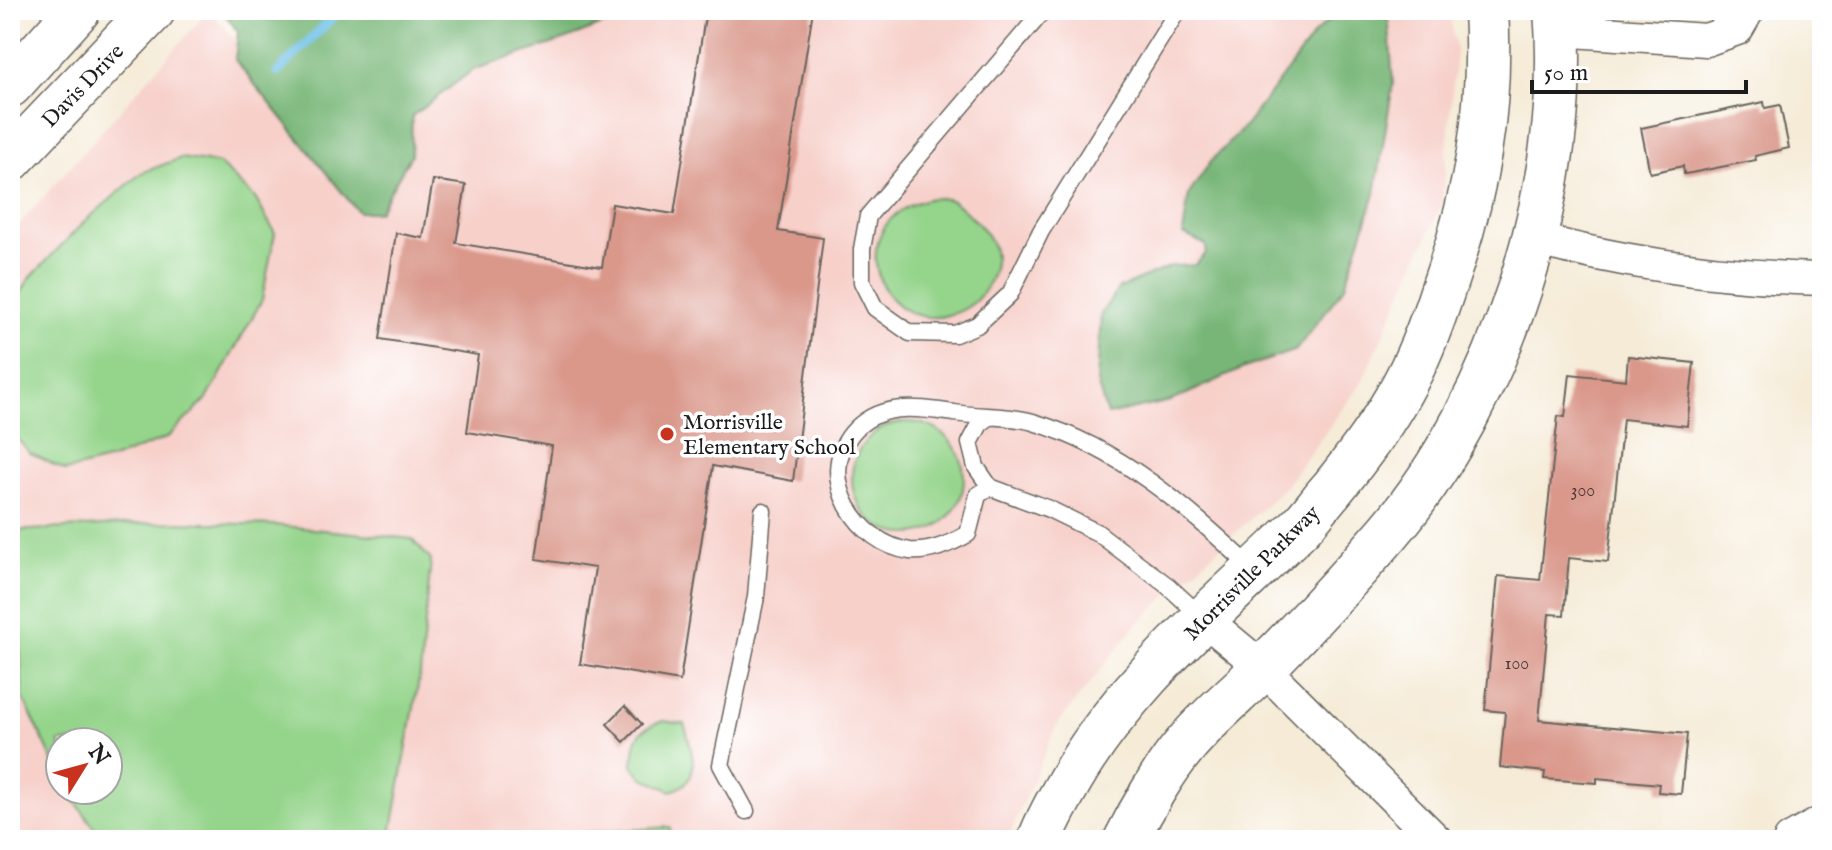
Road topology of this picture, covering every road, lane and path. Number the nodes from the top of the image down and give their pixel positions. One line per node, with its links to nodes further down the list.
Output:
1 (78, 10): 8 (main road)
2 (153, 10): 9 (main road, Davis Drive)
3 (1044, 10): 4 (lane)
4 (1178, 10)
5 (1486, 10): 15 (main road, Morrisville Parkway)
6 (1748, 10): 7 (street)
7 (1557, 20): 10 (main road)
8 (10, 85)
9 (10, 160)
10 (1535, 239): 11 (street); 17 (main road)
11 (1822, 279)
12 (988, 418): 13 (lane); 13 (lane); 15 (lane)
13 (990, 487): 16 (lane)
14 (763, 511): 18 (lane)
15 (1254, 571): 16 (main road, Morrisville Parkway)
16 (1204, 619): 17 (street); 20 (main road, Morrisville Parkway)
17 (1263, 668): 21 (main road); 22 (street)
18 (746, 811)
19 (1822, 822): 23 (street)
20 (1040, 840)
21 (1126, 840)
22 (1436, 840)
23 (1790, 840)

